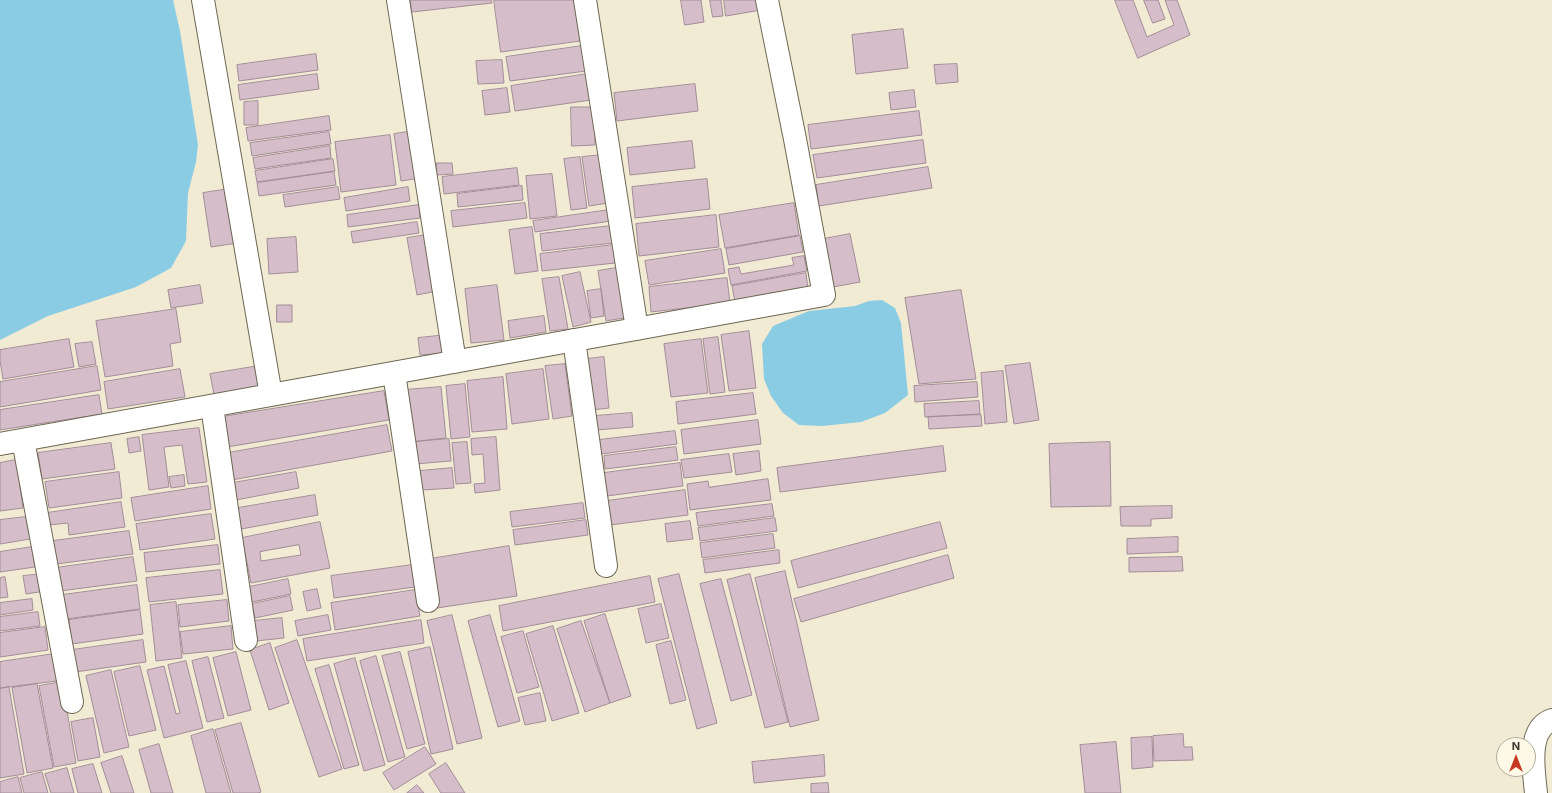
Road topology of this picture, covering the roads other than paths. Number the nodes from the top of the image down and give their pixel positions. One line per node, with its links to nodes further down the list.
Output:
1 (203, 0): 9 (street)
2 (398, 0): 7 (street)
3 (585, 0): 5 (street)
4 (767, 0): 5 (street)
5 (636, 329): 6 (street)
6 (574, 340): 7 (street); 13 (street)
7 (455, 362): 8 (street)
8 (394, 373): 9 (street); 14 (street)
9 (272, 395): 10 (street)
10 (212, 406): 11 (street); 15 (street)
11 (23, 440): 12 (street); 16 (street)
12 (0, 444)
13 (606, 566)
14 (428, 601)
15 (246, 640)
16 (72, 702)
17 (1552, 720): 18 (street)
18 (1536, 793)

